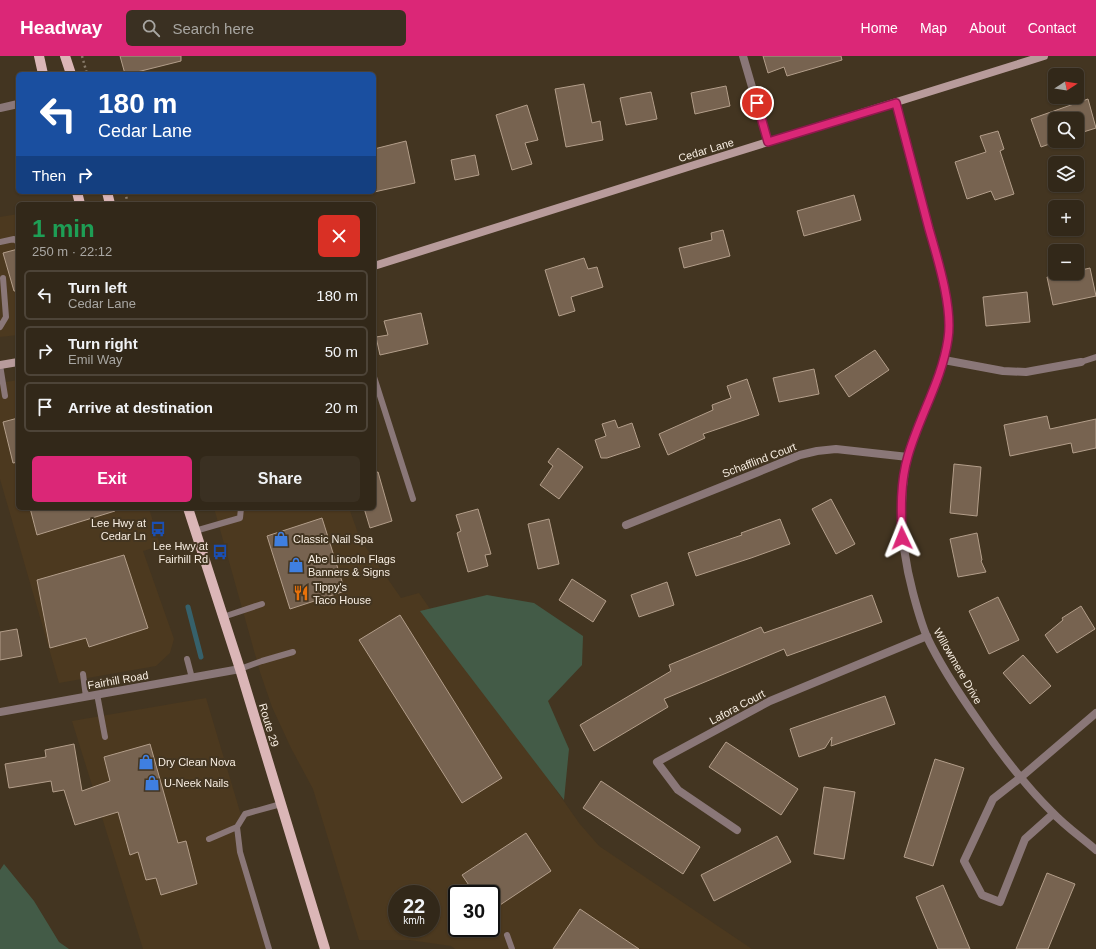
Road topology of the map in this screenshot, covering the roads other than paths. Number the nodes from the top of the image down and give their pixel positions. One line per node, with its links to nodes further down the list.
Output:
1 (39, 56): 5 (main road)
2 (66, 56): 6 (main road)
3 (743, 56): 10 (street)
4 (1044, 56): 7 (main road, Cedar Lane)
5 (42, 72)
6 (70, 72)
7 (896, 103): 10 (main road, Cedar Lane); 17 (street, Willowmere Drive)
8 (16, 104): 9 (street)
9 (0, 108)
10 (768, 142): 13 (main road, Cedar Lane)
11 (16, 240): 12 (lane)
12 (0, 242)
13 (376, 265)
14 (3, 278): 15 (lane)
15 (0, 327)
16 (1096, 357): 19 (lane)
17 (944, 360): 19 (street); 23 (street, Willowmere Drive)
18 (16, 362): 20 (main road)
19 (1081, 362)
20 (0, 365): 22 (lane)
21 (376, 382): 24 (lane)
22 (6, 396)
23 (908, 457): 27 (street, Schafflind Court); 31 (street, Willowmere Drive)
24 (413, 500)
25 (189, 510): 28 (main road, Route 29)
26 (241, 510): 28 (lane)
27 (626, 525)
28 (195, 531): 30 (main road, Route 29)
29 (262, 604): 30 (lane)
30 (223, 617): 34 (main road, Route 29)
31 (927, 636): 42 (street, Willowmere Drive); 46 (street, Lafora Court)
32 (293, 652): 34 (lane)
33 (187, 659): 36 (lane)
34 (240, 669): 36 (street, Fairhill Road); 43 (main road, Route 29)
35 (83, 674): 38 (lane)
36 (192, 678): 37 (street, Fairhill Road)
37 (97, 694): 38 (street, Fairhill Road); 41 (lane)
38 (86, 697): 39 (street, Fairhill Road)
39 (0, 712)
40 (1096, 713): 42 (street)
41 (105, 737)
42 (1020, 778): 44 (street, Willowmere Drive); 44 (street)
43 (281, 804): 45 (lane); 51 (main road, Route 29)
44 (1053, 814): 48 (street, Willowmere Drive)
45 (237, 827): 47 (lane); 50 (lane)
46 (737, 830)
47 (209, 839)
48 (1096, 850)
49 (507, 935): 52 (lane)
50 (269, 949)
51 (325, 949)
52 (512, 949)

